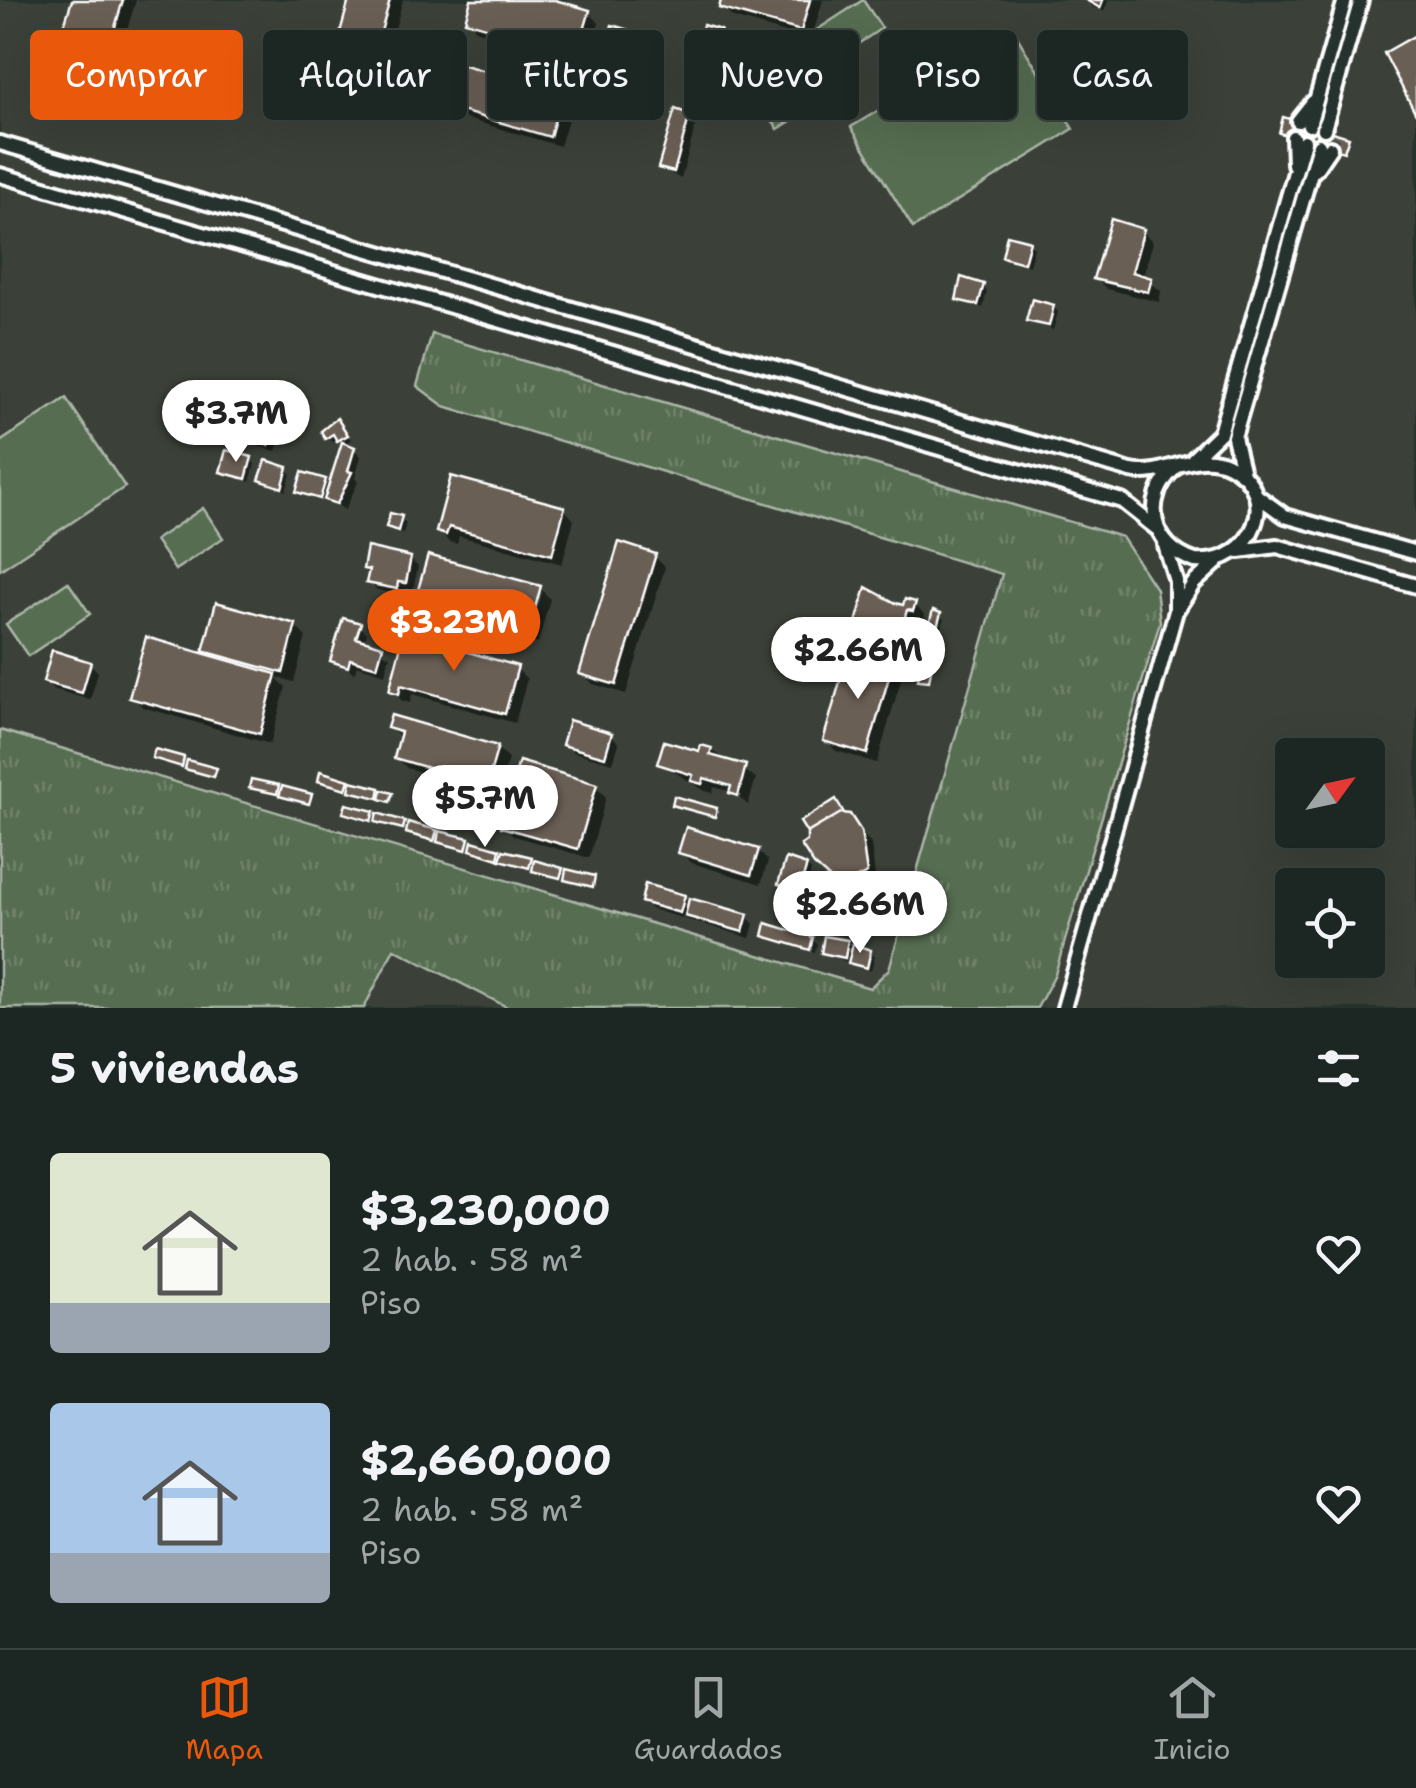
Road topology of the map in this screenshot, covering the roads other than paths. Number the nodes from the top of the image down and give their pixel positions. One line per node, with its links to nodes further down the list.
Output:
1 (1345, 0): 3 (street)
2 (1361, 0): 4 (street)
3 (1303, 123)
4 (1329, 131)
5 (1299, 139): 9 (street)
6 (0, 143): 9 (street)
7 (1324, 147): 10 (street)
8 (0, 175): 11 (street)
9 (1181, 465): 10 (street); 11 (street)
10 (1250, 487): 12 (street); 13 (street)
11 (1162, 538): 13 (street); 15 (street)
12 (1416, 554)
13 (1226, 558): 14 (street); 15 (street)
14 (1416, 586)
15 (1176, 611): 16 (street)
16 (1076, 965): 17 (street); 18 (street)
17 (1055, 1008)
18 (1064, 1008)

